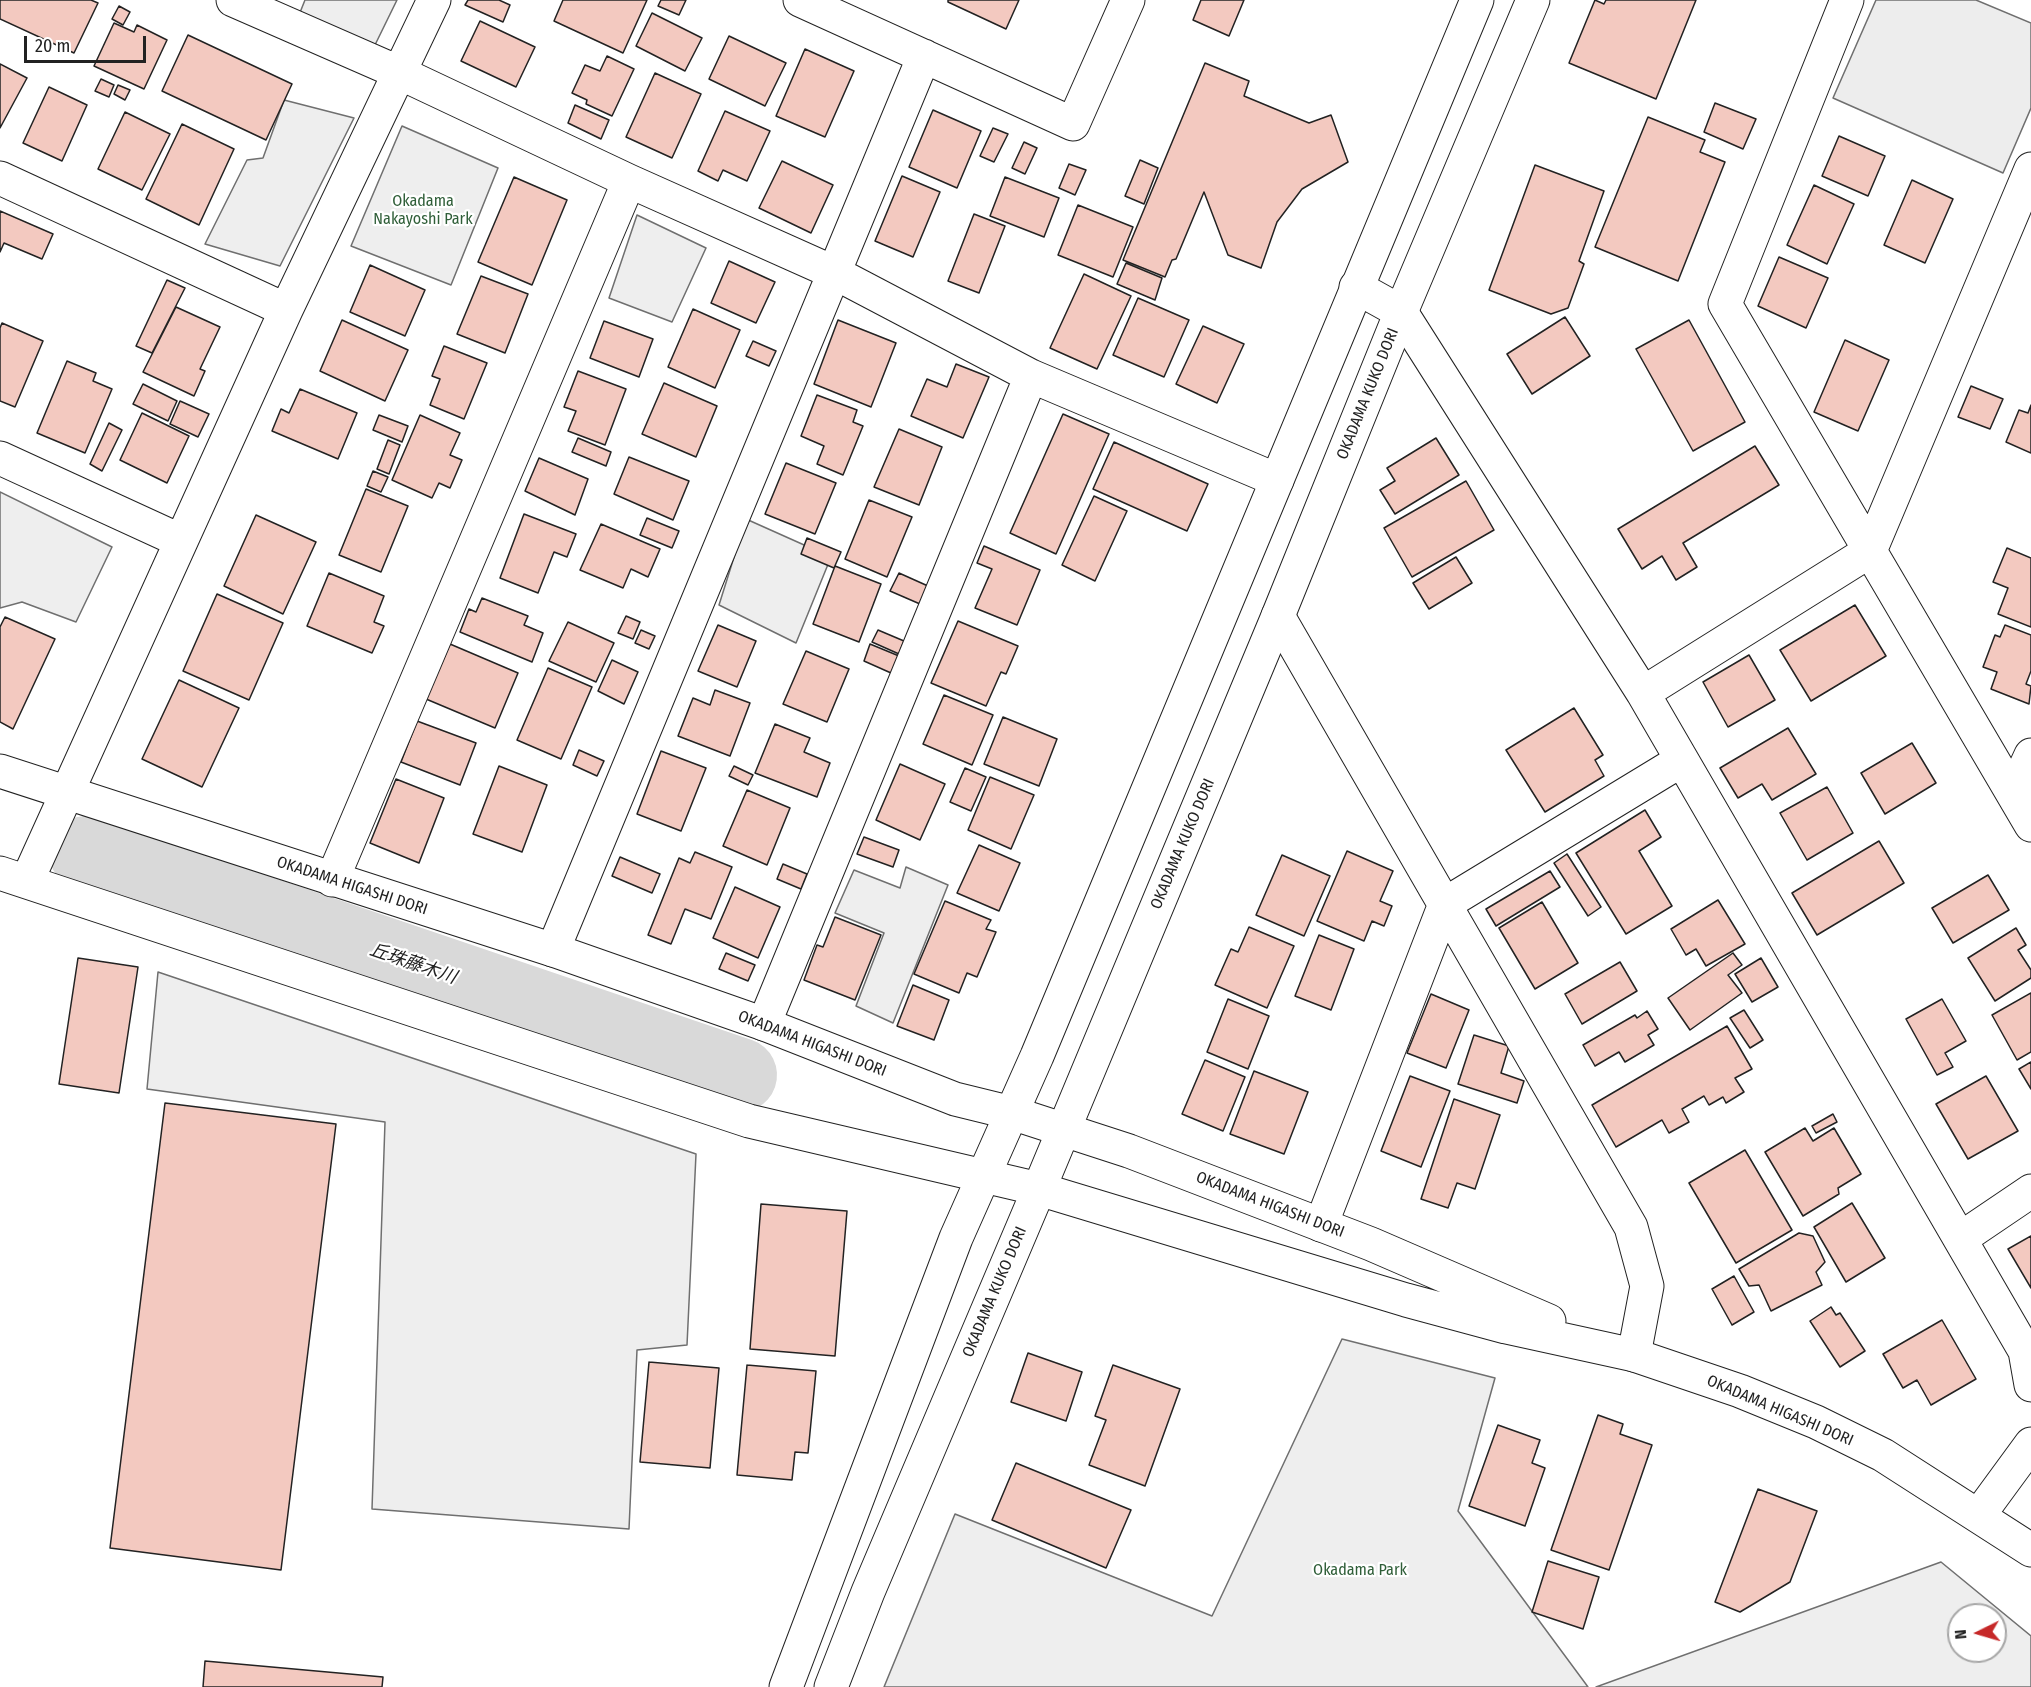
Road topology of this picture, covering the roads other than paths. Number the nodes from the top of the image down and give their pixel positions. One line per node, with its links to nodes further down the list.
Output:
1 (233, 0): 9 (street)
2 (434, 0): 9 (street)
3 (800, 0): 8 (street)
4 (1128, 0): 8 (street)
5 (1533, 0): 16 (street, OKADAMA KUKO DORI)
6 (1847, 0): 21 (street)
7 (1472, 1): 14 (street)
8 (924, 56): 13 (street)
9 (400, 73): 12 (street); 15 (street)
10 (2031, 169): 21 (street)
11 (0, 178): 15 (street)
12 (629, 181): 13 (street); 31 (street)
13 (835, 273): 17 (street); 33 (street)
14 (1356, 287): 16 (street); 19 (street)
15 (286, 310): 20 (street)
16 (1401, 312): 22 (street, OKADAMA KUKO DORI); 23 (street)
17 (1031, 376): 19 (street); 34 (street)
18 (0, 458): 20 (street)
19 (1277, 480): 35 (street)
20 (182, 541): 27 (street)
21 (1870, 551): 23 (street); 28 (street)
22 (1278, 616): 32 (street); 36 (street, OKADAMA KUKO DORI)
23 (1643, 693): 25 (street)
24 (2031, 755): 28 (street)
25 (1682, 760): 32 (street); 41 (street)
26 (0, 771): 27 (street, OKADAMA HIGASHI DORI)
27 (67, 794): 30 (street); 31 (street, OKADAMA HIGASHI DORI)
28 (2013, 794): 29 (street)
29 (2031, 825)
30 (14, 877): 37 (street, OKADAMA HIGASHI DORI)
31 (332, 880): 33 (street, OKADAMA HIGASHI DORI)
32 (1445, 904): 40 (street); 42 (street)
33 (553, 950): 34 (street, OKADAMA HIGASHI DORI)
34 (764, 1024): 35 (street, OKADAMA HIGASHI DORI)
35 (1011, 1113): 36 (street, OKADAMA HIGASHI DORI); 37 (street)
36 (1063, 1130): 38 (street, OKADAMA KUKO DORI); 40 (street, OKADAMA HIGASHI DORI)
37 (984, 1176): 38 (street, OKADAMA HIGASHI DORI); 47 (street)
38 (1039, 1189): 42 (street, OKADAMA HIGASHI DORI); 48 (street, OKADAMA KUKO DORI)
39 (2031, 1191): 41 (street)
40 (1321, 1224): 42 (street, OKADAMA HIGASHI DORI)
41 (1960, 1239): 43 (street)
42 (1622, 1352): 45 (street, OKADAMA HIGASHI DORI)
43 (2031, 1385)
44 (2031, 1444): 45 (street)
45 (1979, 1515): 46 (street, OKADAMA HIGASHI DORI)
46 (2031, 1550)
47 (786, 1687)
48 (831, 1687)

